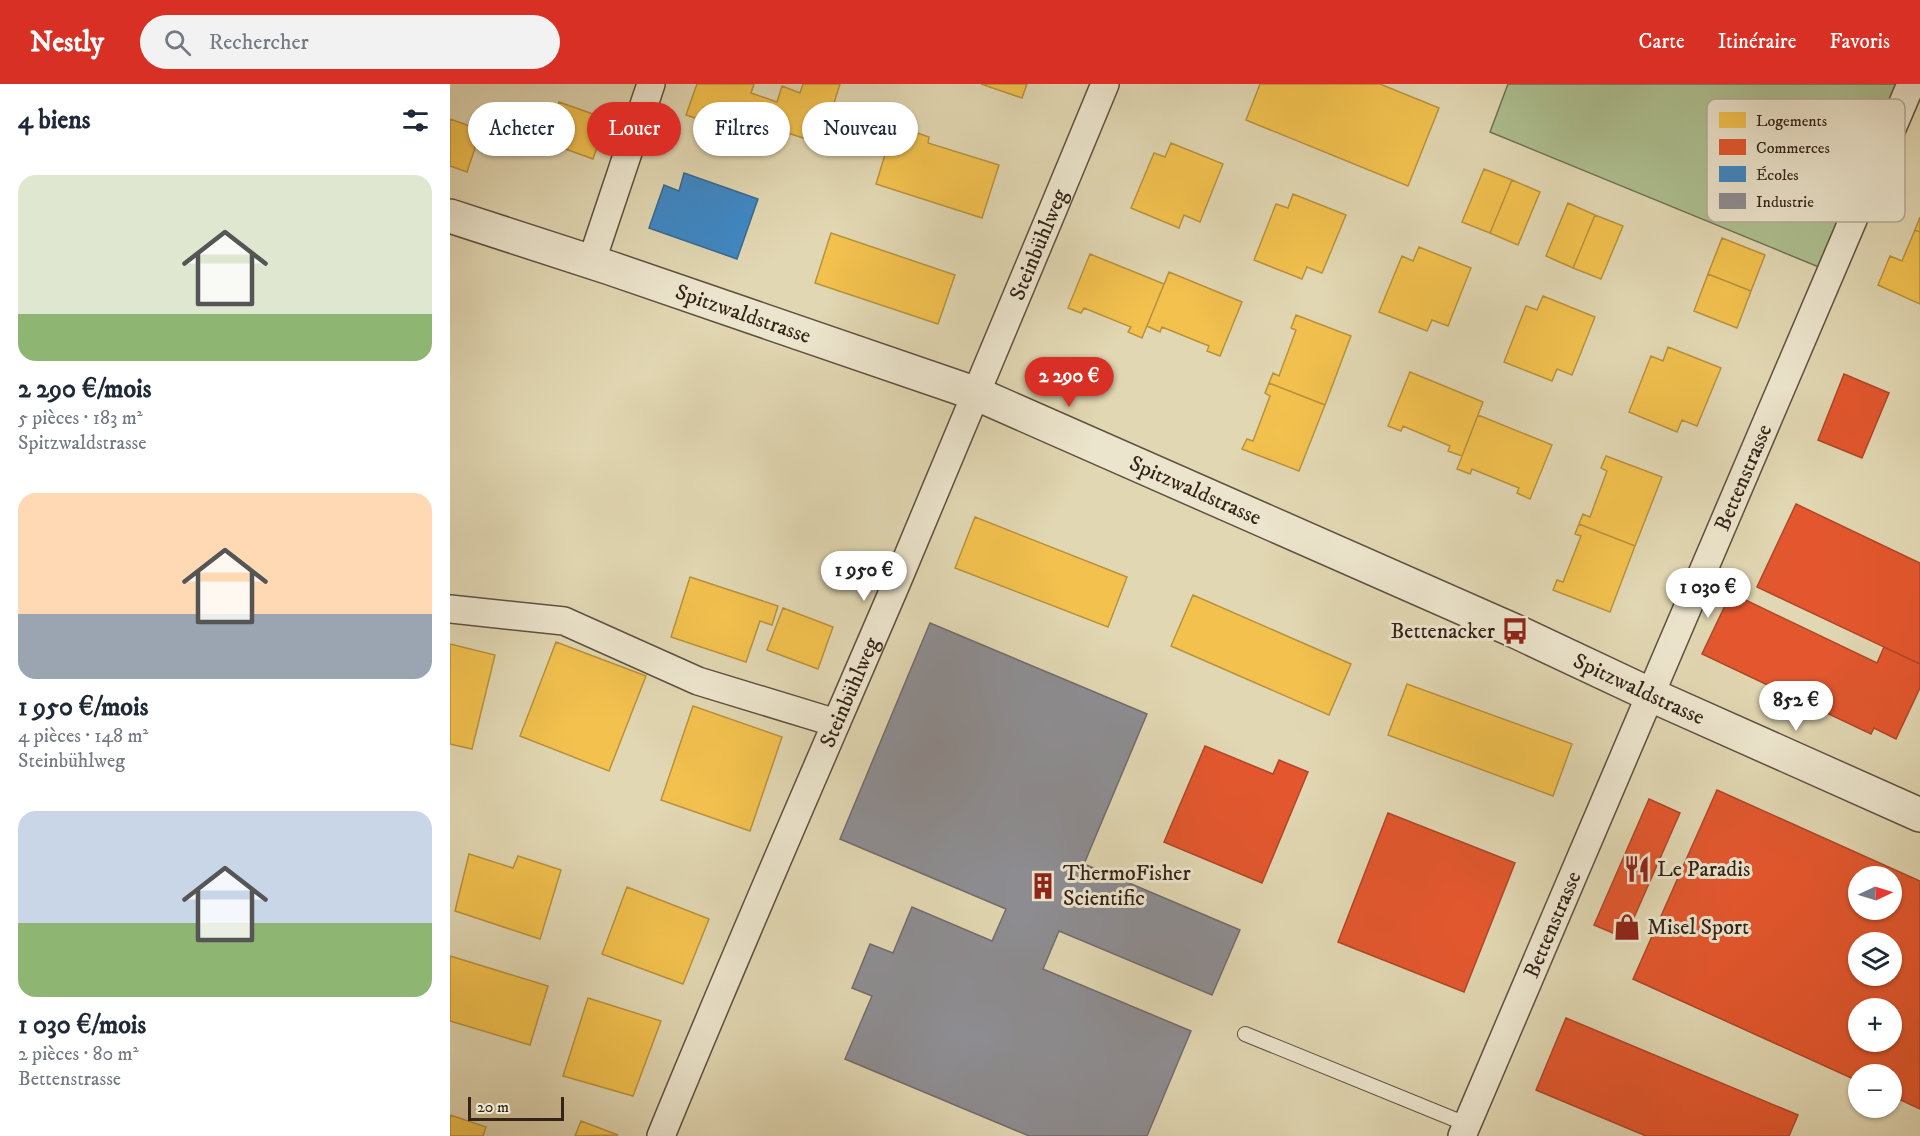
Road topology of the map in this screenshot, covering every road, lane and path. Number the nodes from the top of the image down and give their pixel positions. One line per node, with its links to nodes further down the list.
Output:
1 (651, 84): 7 (street)
2 (1105, 84): 8 (street, Steinbühlweg)
3 (1911, 84): 4 (street, Bettenstrasse)
4 (1905, 99)
5 (450, 216): 7 (street, Spitzwaldstrasse)
6 (1852, 222): 10 (street, Bettenstrasse)
7 (591, 263): 8 (street, Spitzwaldstrasse)
8 (977, 394): 10 (street, Spitzwaldstrasse); 11 (street, Steinbühlweg)
9 (450, 609): 11 (street)
10 (1651, 696): 12 (street, Spitzwaldstrasse); 14 (street, Bettenstrasse)
11 (836, 723): 15 (street, Steinbühlweg)
12 (1920, 815)
13 (1245, 1034): 14 (lane)
14 (1464, 1130)
15 (662, 1136)

